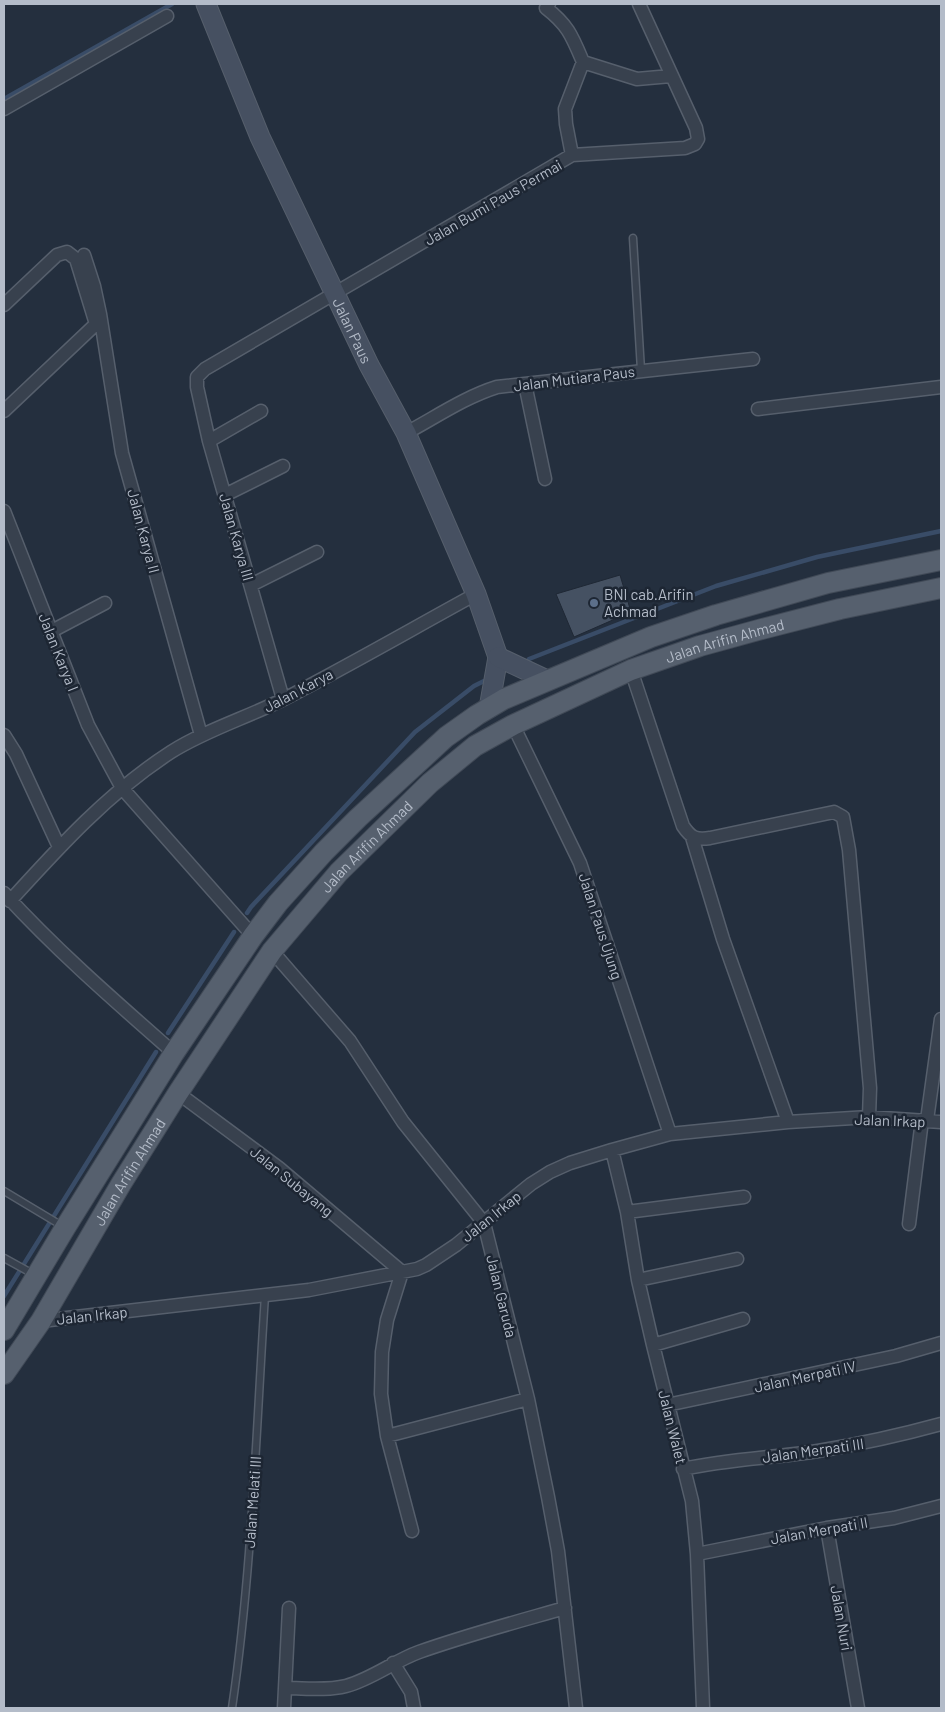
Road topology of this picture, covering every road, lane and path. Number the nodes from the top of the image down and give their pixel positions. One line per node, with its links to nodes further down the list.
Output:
1 (206, 4): 11 (main road, Jalan Paus)
2 (639, 4): 6 (street, Jalan Bumi Paus Permai)
3 (543, 5): 5 (street)
4 (167, 16): 7 (street)
5 (583, 62): 6 (street); 8 (street)
6 (671, 76): 8 (street, Jalan Bumi Paus Permai)
7 (4, 109)
8 (572, 155): 11 (street, Jalan Bumi Paus Permai)
9 (633, 238): 14 (lane)
10 (84, 255): 42 (street, Jalan Karya II)
11 (335, 295): 15 (street, Jalan Bumi Paus Permai); 21 (main road, Jalan Paus)
12 (4, 305): 19 (street)
13 (753, 358): 14 (street, Jalan Mutiara Paus)
14 (641, 370): 16 (street, Jalan Mutiara Paus)
15 (199, 374): 22 (street, Jalan Karya III)
16 (525, 384): 21 (street, Jalan Mutiara Paus); 24 (street)
17 (941, 387): 18 (street)
18 (758, 409)
19 (4, 411)
20 (261, 411): 22 (street)
21 (406, 434): 32 (main road, Jalan Paus)
22 (209, 441): 25 (street, Jalan Karya III)
23 (283, 466): 25 (street)
24 (545, 479)
25 (225, 495): 30 (street, Jalan Karya III)
26 (4, 511): 35 (street, Jalan Karya I)
27 (317, 552): 30 (street)
28 (941, 560): 29 (main road, Jalan Arifin Ahmad)
29 (899, 569): 33 (main road); 38 (main road, Jalan Arifin Ahmad)
30 (251, 585): 39 (street, Jalan Karya III)
31 (941, 588): 33 (main road, Jalan Arifin Ahmad)
32 (476, 594): 36 (main road, Jalan Paus); 39 (street, Jalan Karya)
33 (904, 595): 37 (main road, Jalan Arifin Ahmad)
34 (105, 604): 35 (street)
35 (50, 632): 44 (street, Jalan Karya I)
36 (498, 657): 38 (main road); 40 (main road, Jalan Paus)
37 (631, 670): 41 (main road, Jalan Arifin Ahmad); 45 (street)
38 (547, 680): 40 (main road, Jalan Arifin Ahmad)
39 (283, 699): 42 (street, Jalan Karya)
40 (489, 708): 48 (main road, Jalan Arifin Ahmad)
41 (513, 725): 49 (main road, Jalan Arifin Ahmad); 57 (street, Jalan Paus Ujung)
42 (201, 734): 44 (street, Jalan Karya)
43 (4, 735): 46 (street)
44 (122, 788): 46 (street, Jalan Karya); 48 (street)
45 (692, 837): 53 (street); 55 (street)
46 (59, 847): 47 (street, Jalan Karya)
47 (7, 897): 51 (street)
48 (253, 936): 51 (main road, Jalan Arifin Ahmad)
49 (272, 951): 52 (main road, Jalan Arifin Ahmad); 62 (street, Jalan Garuda)
50 (941, 1019): 54 (street)
51 (174, 1053): 64 (main road, Jalan Arifin Ahmad)
52 (178, 1093): 67 (street, Jalan Subayang); 72 (main road, Jalan Arifin Ahmad)
53 (870, 1117): 54 (street, Jalan Irkap); 55 (street, Jalan Irkap)
54 (925, 1120): 56 (street, Jalan Irkap); 63 (street)
55 (788, 1122): 57 (street, Jalan Irkap)
56 (941, 1122)
57 (670, 1134): 58 (street, Jalan Irkap)
58 (612, 1150): 61 (street, Jalan Walet); 62 (street, Jalan Irkap)
59 (4, 1191): 64 (lane)
60 (744, 1196): 61 (street)
61 (626, 1212): 69 (street, Jalan Walet)
62 (484, 1223): 67 (street, Jalan Irkap); 77 (street, Jalan Garuda)
63 (909, 1224)
64 (60, 1225): 68 (main road, Jalan Arifin Ahmad)
65 (4, 1258): 68 (lane)
66 (737, 1259): 69 (street)
67 (402, 1272): 70 (street, Jalan Irkap); 80 (street)
68 (30, 1273): 73 (main road, Jalan Arifin Ahmad)
69 (638, 1280): 75 (street, Jalan Walet)
70 (265, 1295): 72 (street, Jalan Irkap); 90 (lane, Jalan Melati III)
71 (743, 1320): 75 (street)
72 (41, 1321): 76 (main road, Jalan Arifin Ahmad)
73 (4, 1330)
74 (941, 1343): 78 (street, Jalan Merpati IV)
75 (653, 1345): 78 (street, Jalan Walet)
76 (7, 1364)
77 (528, 1399): 80 (street); 87 (street, Jalan Garuda)
78 (667, 1405): 81 (street, Jalan Walet)
79 (941, 1424): 81 (street, Jalan Merpati III)
80 (387, 1436): 84 (street)
81 (683, 1469): 85 (street, Jalan Walet)
82 (941, 1506): 83 (street, Jalan Merpati II)
83 (827, 1528): 85 (street, Jalan Merpati II); 95 (street, Jalan Nuri)
84 (412, 1532)
85 (697, 1554): 94 (street, Jalan Walet)
86 (289, 1608): 89 (street)
87 (565, 1608): 88 (street); 93 (street, Jalan Garuda)
88 (393, 1663): 89 (street); 92 (street)
89 (285, 1688): 91 (street)
90 (232, 1708)
91 (284, 1708)
92 (414, 1708)
93 (574, 1708)
94 (703, 1708)
95 (858, 1708)

